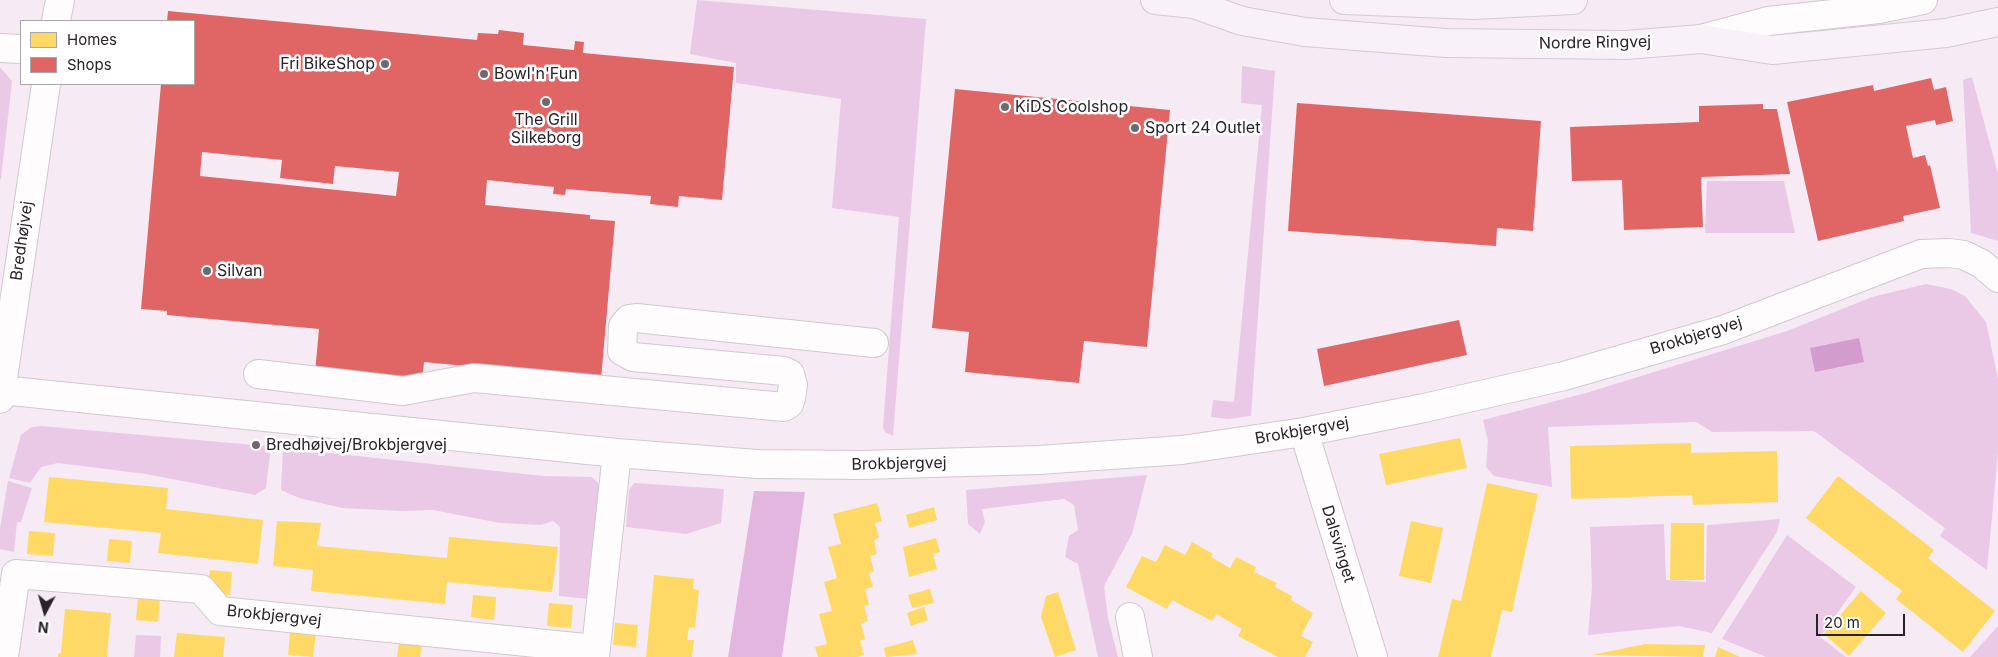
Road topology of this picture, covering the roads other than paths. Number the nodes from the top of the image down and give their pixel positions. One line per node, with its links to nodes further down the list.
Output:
1 (60, 0): 7 (street)
2 (1155, 0): 6 (main road, Nordre Ringvej)
3 (1344, 0): 4 (main road)
4 (1573, 0)
5 (1924, 0): 9 (street)
6 (1204, 1): 9 (main road, Nordre Ringvej)
7 (56, 20)
8 (1998, 22): 9 (main road, Nordre Ringvej)
9 (1701, 39)
10 (0, 48): 11 (street)
11 (20, 49)
12 (46, 85): 16 (street, Bredhøjvej)
13 (1998, 278): 17 (street, Brokbjergvej)
14 (874, 343): 15 (street)
15 (258, 374)
16 (1, 395): 18 (street, Brokbjergvej)
17 (1304, 432): 18 (street, Brokbjergvej); 23 (street, Dalsvinget)
18 (617, 454): 20 (street, Brokbjergvej)
19 (1130, 617): 22 (street)
20 (595, 653): 21 (street, Brokbjergvej)
21 (4, 657)
22 (1138, 657)
23 (1373, 657)

